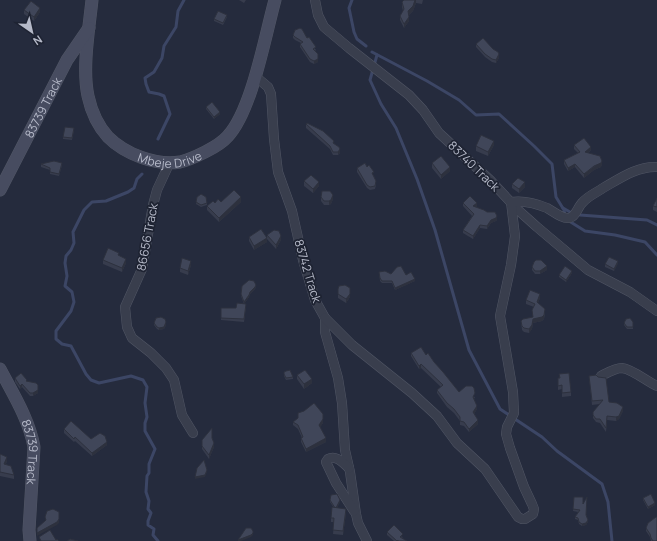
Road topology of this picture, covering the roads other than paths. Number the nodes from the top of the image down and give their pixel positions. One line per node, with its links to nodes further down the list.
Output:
1 (92, 0): 4 (street, Mbeje Drive)
2 (275, 0): 5 (street, Mbeje Drive)
3 (314, 0): 9 (street, 83740 Track)
4 (89, 28): 6 (street, Mbeje Drive); 8 (street, 83739 Track)
5 (254, 76): 6 (street, Mbeje Drive); 11 (street, 83742 Track)
6 (170, 162): 15 (street, 86656 Track)
7 (657, 167): 9 (street)
8 (0, 190)
9 (511, 202): 10 (street, 83740 Track); 11 (street)
10 (656, 309)
11 (325, 318): 16 (street, 83742 Track)
12 (0, 369): 18 (street, 83739 Track)
13 (601, 376): 14 (street)
14 (657, 386)
15 (193, 433)
16 (349, 468): 17 (street, 83742 Track); 17 (street)
17 (356, 514): 19 (street, 83742 Track)
18 (30, 541)
19 (367, 541)

